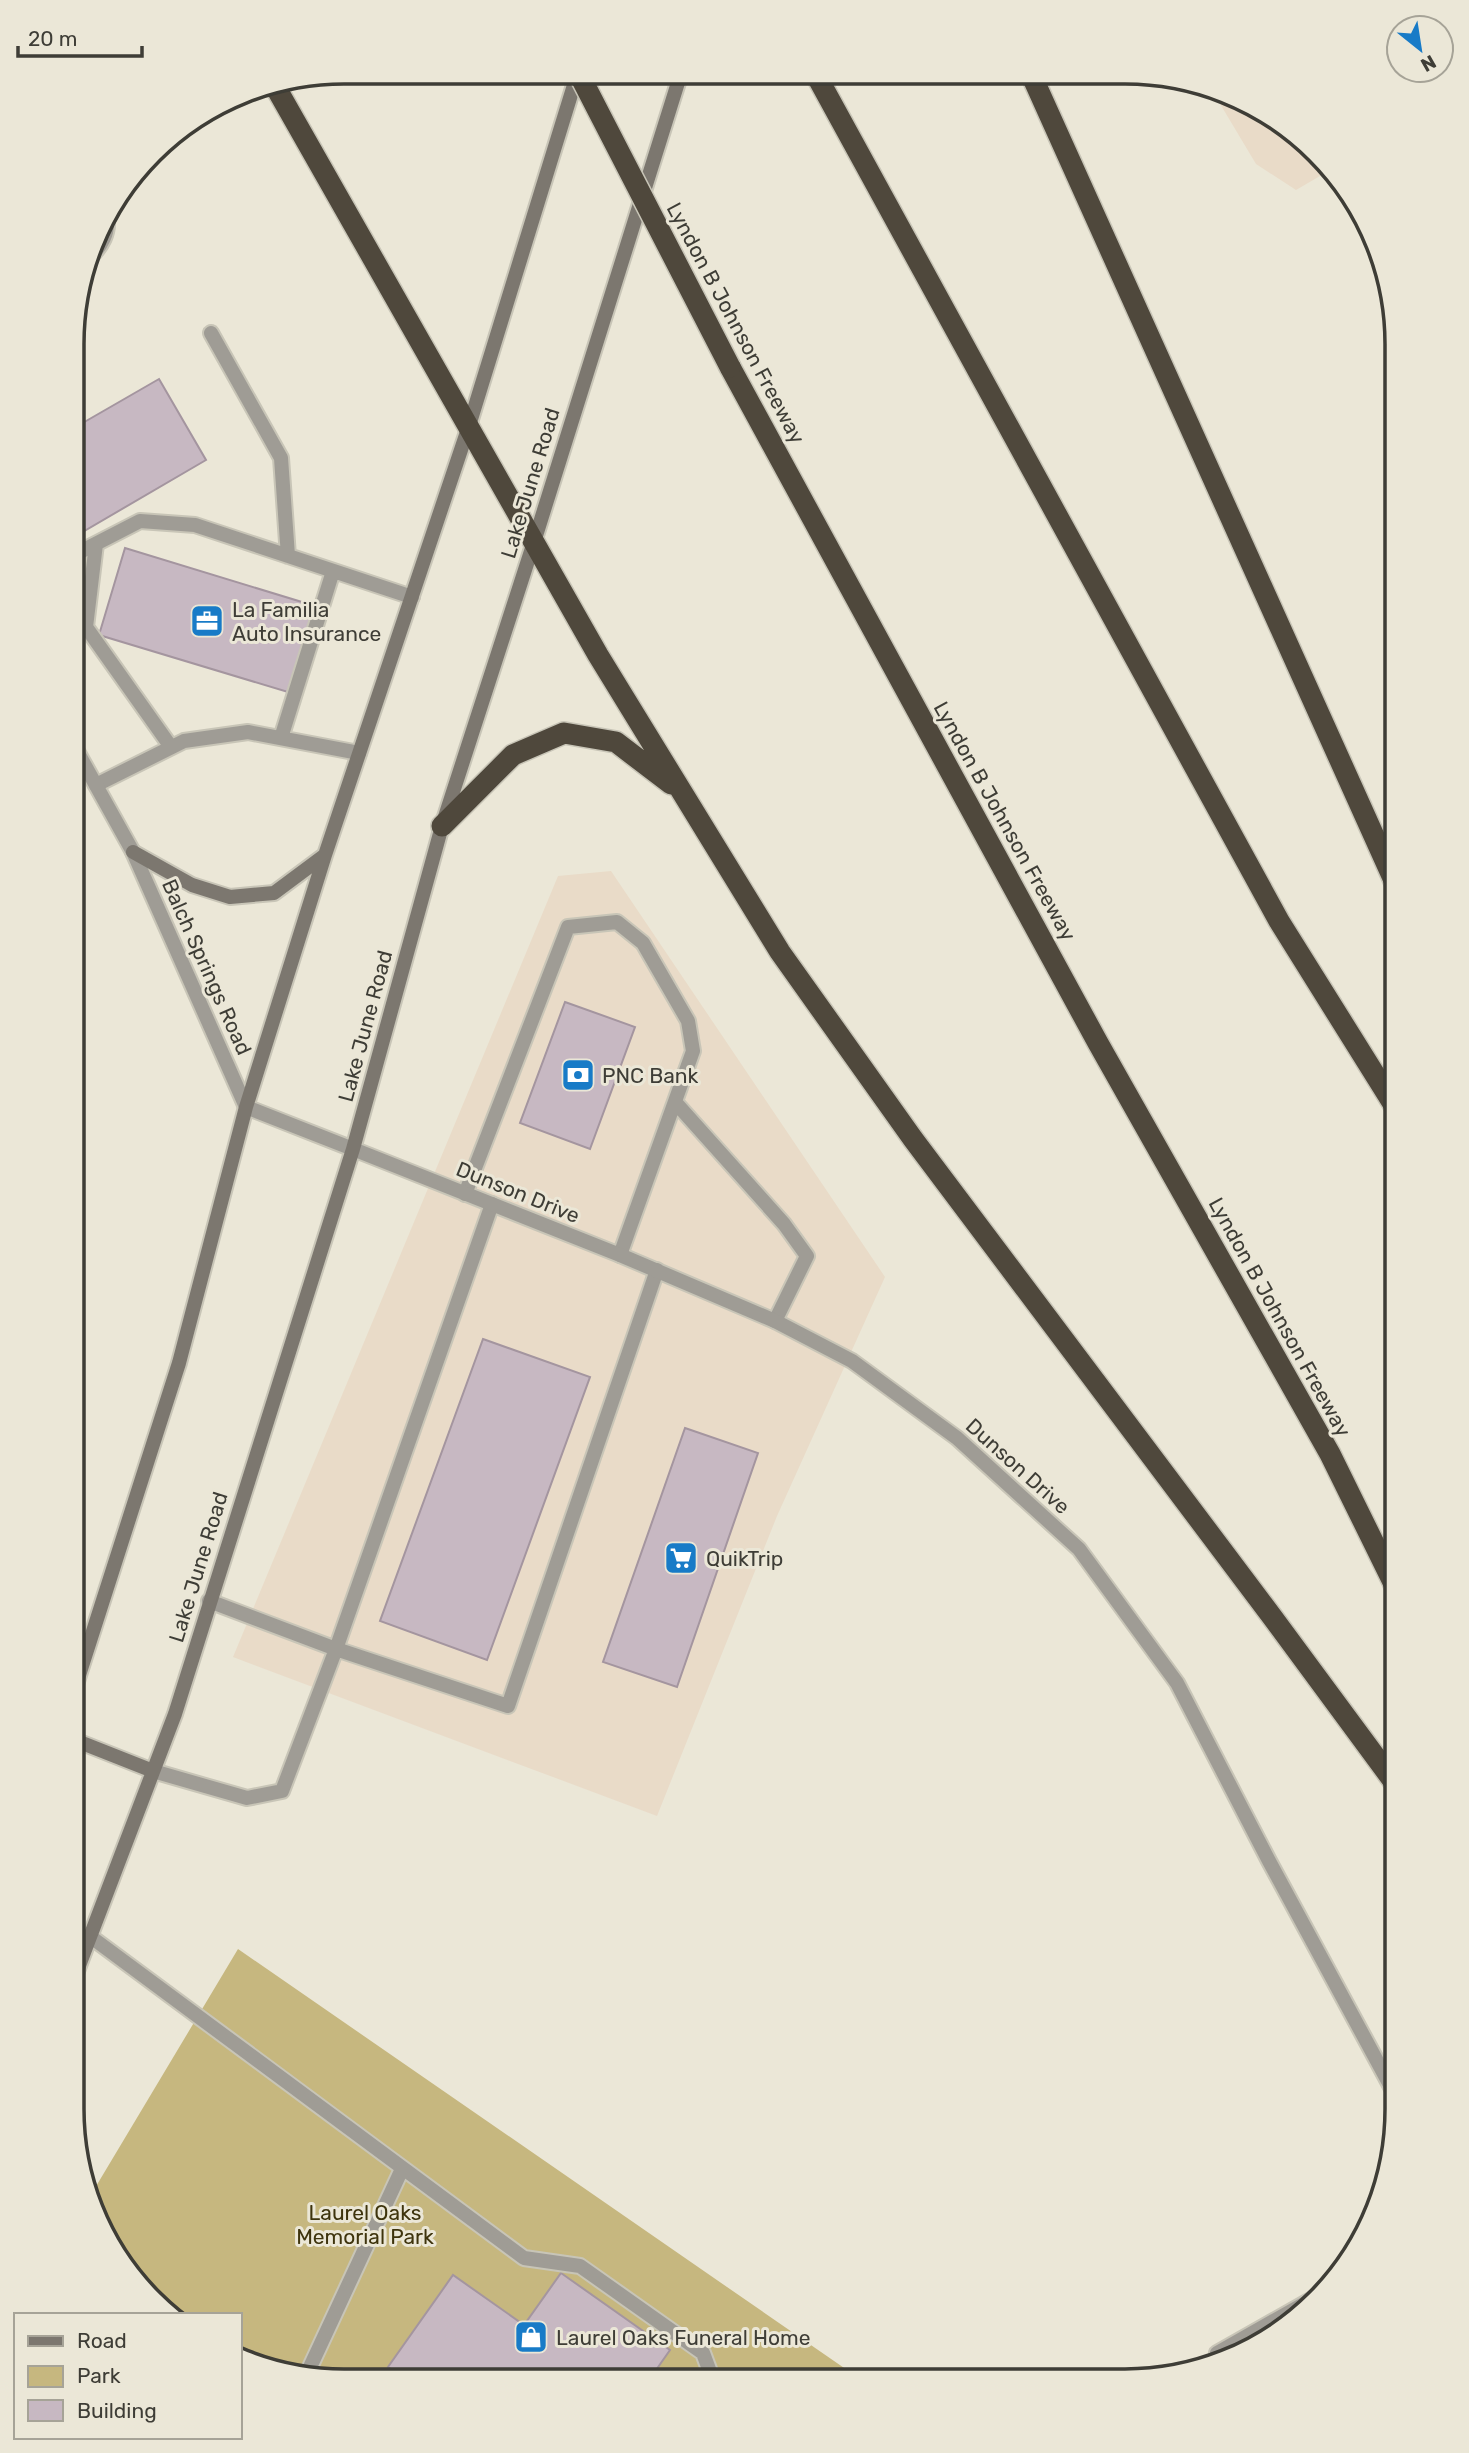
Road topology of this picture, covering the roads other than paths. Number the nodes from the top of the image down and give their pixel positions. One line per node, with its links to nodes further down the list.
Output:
1 (574, 84): 8 (main road)
2 (584, 84): 34 (highway, Lyndon B Johnson Freeway, bridge)
3 (678, 84): 9 (main road, Lake June Road)
4 (820, 84): 25 (highway)
5 (1036, 84): 24 (highway)
6 (279, 93): 8 (highway)
7 (211, 333): 12 (street)
8 (468, 429): 9 (highway); 14 (main road)
9 (534, 542): 20 (highway); 21 (main road, Lake June Road)
10 (96, 544): 11 (street); 12 (street); 16 (street)
11 (84, 550)
12 (288, 556): 13 (street)
13 (333, 570): 14 (street); 15 (street)
14 (412, 597): 17 (main road)
15 (281, 738): 16 (street); 17 (street)
16 (171, 747): 19 (street)
17 (359, 754): 23 (main road)
18 (84, 763): 19 (street, Balch Springs Road)
19 (96, 785): 22 (street, Balch Springs Road)
20 (680, 791): 21 (highway); 39 (highway)
21 (442, 826): 28 (main road, Lake June Road)
22 (133, 852): 23 (main road); 27 (street, Balch Springs Road)
23 (325, 855): 27 (main road)
24 (1385, 860)
25 (1385, 1091)
26 (675, 1102): 29 (street); 31 (street); 33 (street)
27 (246, 1107): 28 (street); 37 (main road)
28 (353, 1149): 29 (street, Dunson Drive); 35 (main road, Lake June Road)
29 (465, 1194): 30 (street, Dunson Drive)
30 (492, 1204): 31 (street, Dunson Drive); 36 (street)
31 (620, 1255): 32 (street, Dunson Drive)
32 (657, 1270): 33 (street, Dunson Drive); 36 (street)
33 (775, 1321): 43 (street, Dunson Drive)
34 (1385, 1566)
35 (209, 1601): 36 (street); 40 (main road, Lake June Road)
36 (337, 1649): 40 (street)
37 (84, 1659)
38 (84, 1745): 40 (main road)
39 (1385, 1770)
40 (153, 1771): 41 (main road, Lake June Road)
41 (91, 1937): 42 (main road, Lake June Road); 44 (street)
42 (84, 1954)
43 (1385, 2076)
44 (402, 2169): 47 (street); 48 (street)
45 (1279, 2318): 46 (street)
46 (1224, 2349)
47 (309, 2367)
48 (709, 2369)

